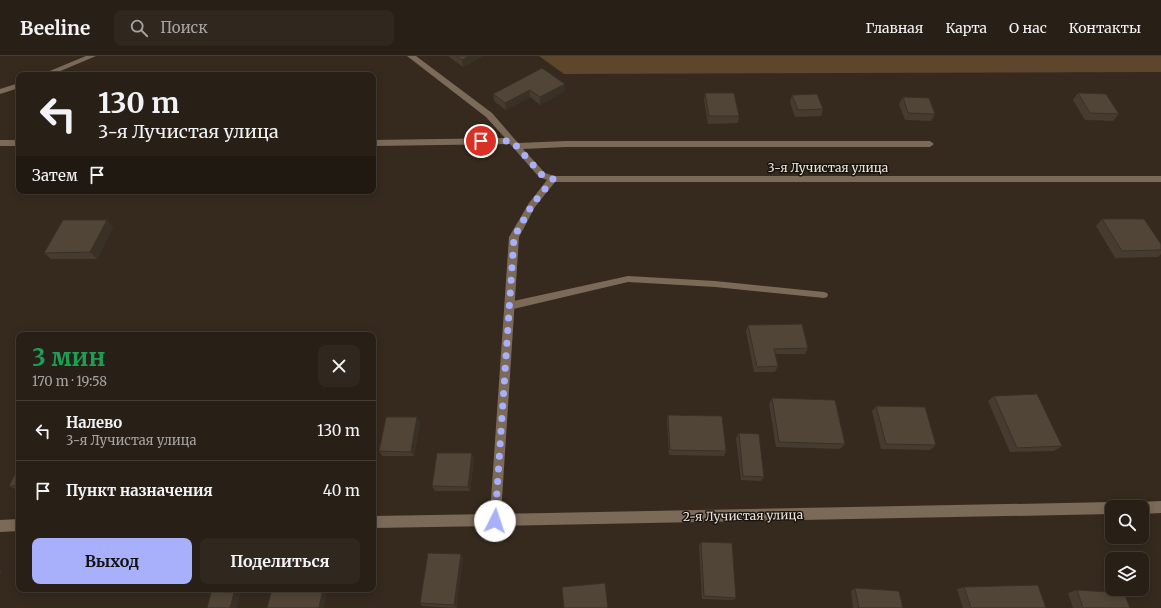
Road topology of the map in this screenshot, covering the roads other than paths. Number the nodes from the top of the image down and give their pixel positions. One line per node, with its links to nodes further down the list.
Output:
1 (92, 56): 3 (street)
2 (411, 56): 9 (street)
3 (52, 72)
4 (16, 86): 5 (street)
5 (0, 92)
6 (0, 143): 7 (street)
7 (16, 143)
8 (376, 143): 9 (street)
9 (514, 144): 10 (street); 11 (street)
10 (930, 144)
11 (553, 179): 12 (street, 3-я Лучистая улица); 14 (street)
12 (1161, 179)
13 (824, 295): 14 (lane)
14 (509, 306): 18 (street)
15 (1161, 507): 17 (street)
16 (1105, 508): 18 (street, 2-я Лучистая улица)
17 (1149, 508)
18 (495, 521): 19 (street, 2-я Лучистая улица)
19 (376, 522)
20 (16, 525): 21 (street)
21 (0, 526)

